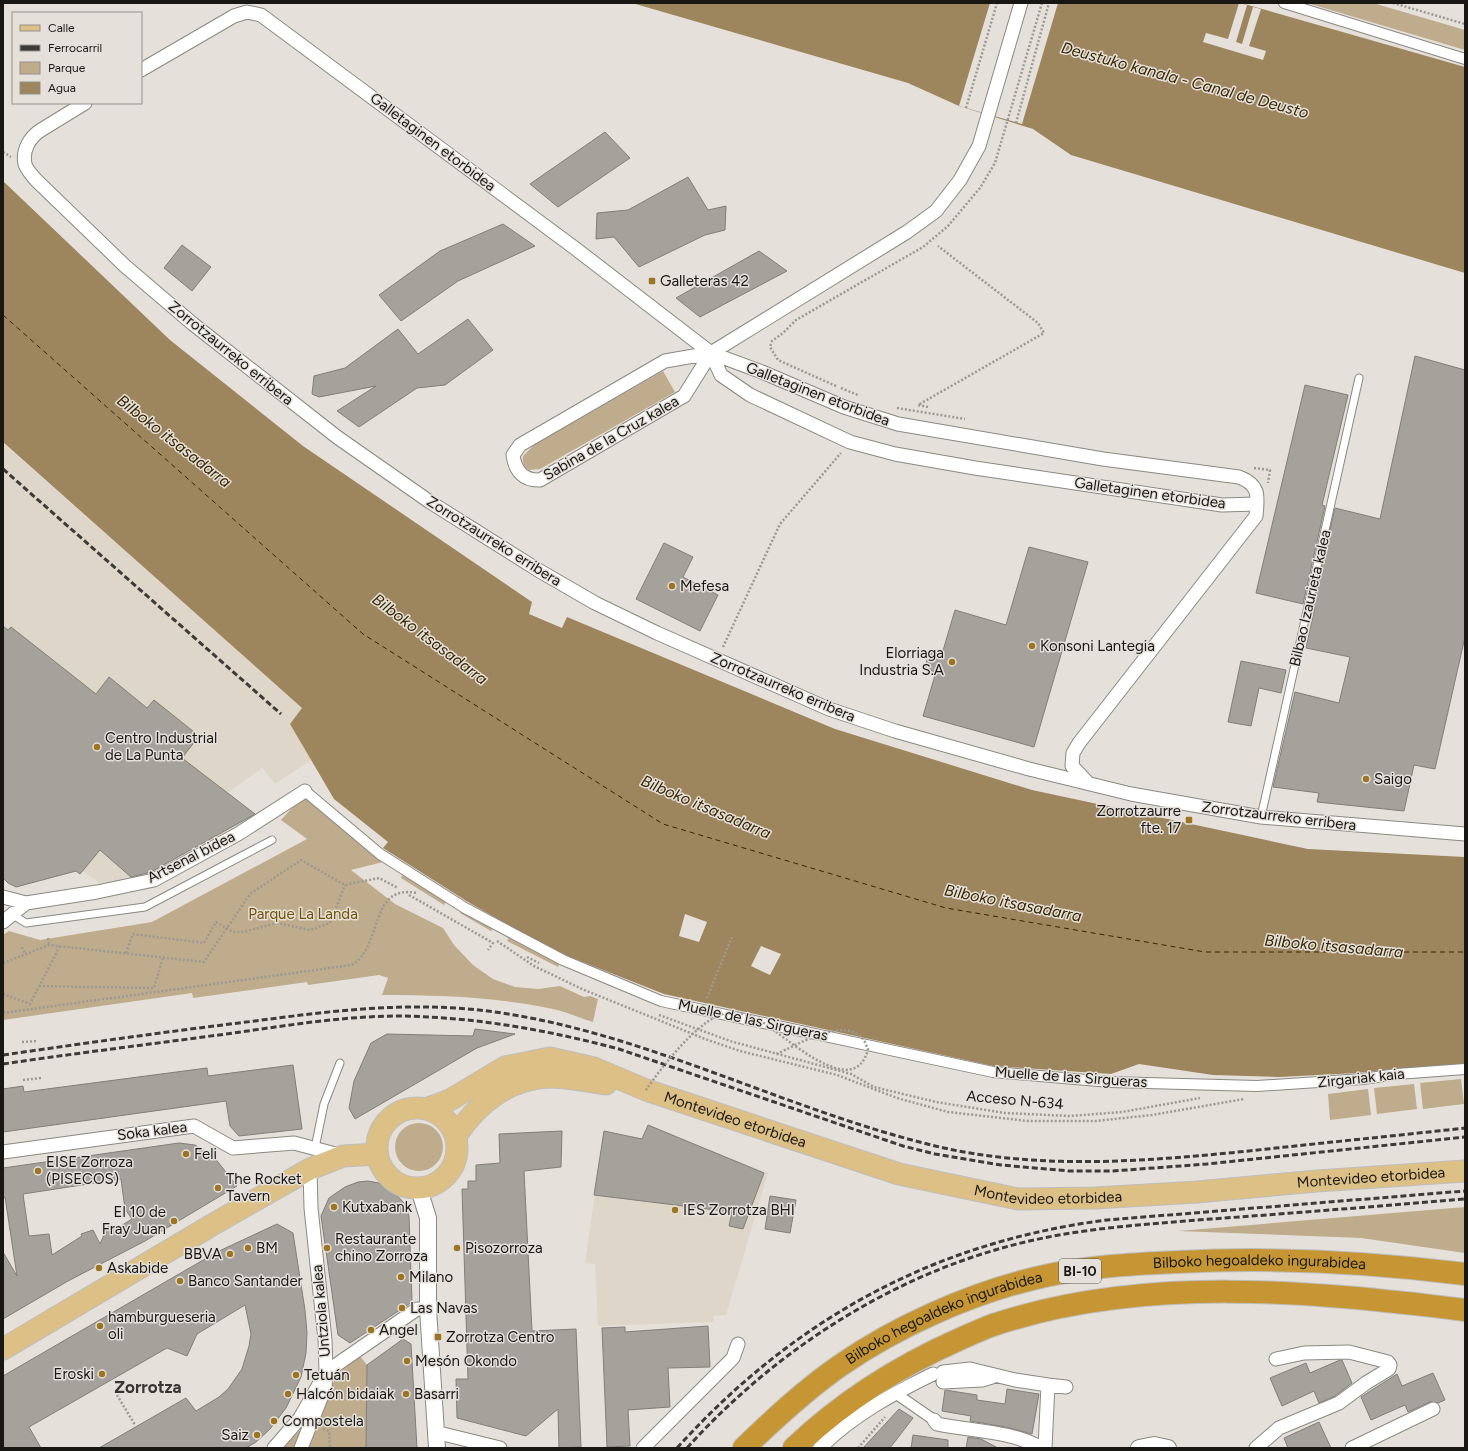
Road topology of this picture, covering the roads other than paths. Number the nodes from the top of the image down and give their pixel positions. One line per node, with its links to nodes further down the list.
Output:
1 (1021, 3): 6 (street, Sabina de la Cruz kalea)
2 (1284, 3): 3 (street)
3 (1465, 59)
4 (142, 69): 6 (street, Galletaginen etorbidea)
5 (83, 104): 10 (street, Zorrotzaurreko erribera)
6 (711, 354): 6 (street, Sabina de la Cruz kalea); 8 (street, Galletaginen etorbidea); 8 (street, Galletaginen etorbidea)
7 (1359, 378): 13 (lane, Bilbao Izaurieta kalea)
8 (1257, 504): 9 (street)
9 (1072, 759): 10 (street); 11 (street)
10 (1048, 774): 11 (street, Zorrotzaurreko erribera)
11 (1090, 784): 13 (street, Zorrotzaurreko erribera)
12 (304, 791): 17 (street, Artsenal bidea); 21 (street, Muelle de las Sirgueras)
13 (1260, 818): 14 (street, Zorrotzaurreko erribera)
14 (1465, 834)
15 (272, 840): 18 (lane)
16 (3, 897): 17 (street)
17 (26, 903): 18 (street)
18 (8, 918)
19 (340, 1063): 25 (lane)
20 (1465, 1069): 21 (street, Zirgariak kaia)
21 (1257, 1086)
22 (646, 1090): 23 (main road, Montevideo etorbidea); 24 (main road, Montevideo etorbidea); 30 (main road, Montevideo etorbidea)
23 (428, 1108): 24 (main road); 27 (main road)
24 (456, 1136): 31 (main road)
25 (315, 1148): 26 (street, Soka kalea); 28 (street, Soka kalea)
26 (3, 1152)
27 (377, 1154): 28 (main road); 31 (main road)
28 (343, 1156): 29 (main road)
29 (310, 1169): 36 (main road); 38 (street, Untziola kalea)
30 (1465, 1171)
31 (419, 1189): 33 (street)
32 (1465, 1274): 49 (highway, Bilboko hegoaldeko ingurabidea / BI-10)
33 (428, 1309): 38 (street); 44 (street)
34 (1465, 1310): 50 (highway, Bilboko hegoaldeko ingurabidea / BI-10)
35 (738, 1344): 48 (street)
36 (3, 1349)
37 (1276, 1359): 56 (street)
38 (326, 1372): 45 (street); 46 (street, Untziola kalea)
39 (1048, 1385): 40 (street); 41 (street); 53 (street)
40 (1066, 1387)
41 (900, 1397): 43 (street); 51 (street)
42 (1433, 1409): 57 (street)
43 (934, 1420): 52 (street)
44 (436, 1440): 47 (street)
45 (274, 1448)
46 (301, 1448)
47 (500, 1448)
48 (643, 1448)
49 (744, 1448)
50 (794, 1448)
51 (820, 1448)
52 (1041, 1448)
53 (1046, 1448)
54 (1139, 1448): 55 (street)
55 (1168, 1448)
56 (1256, 1448)
57 (1352, 1448)

